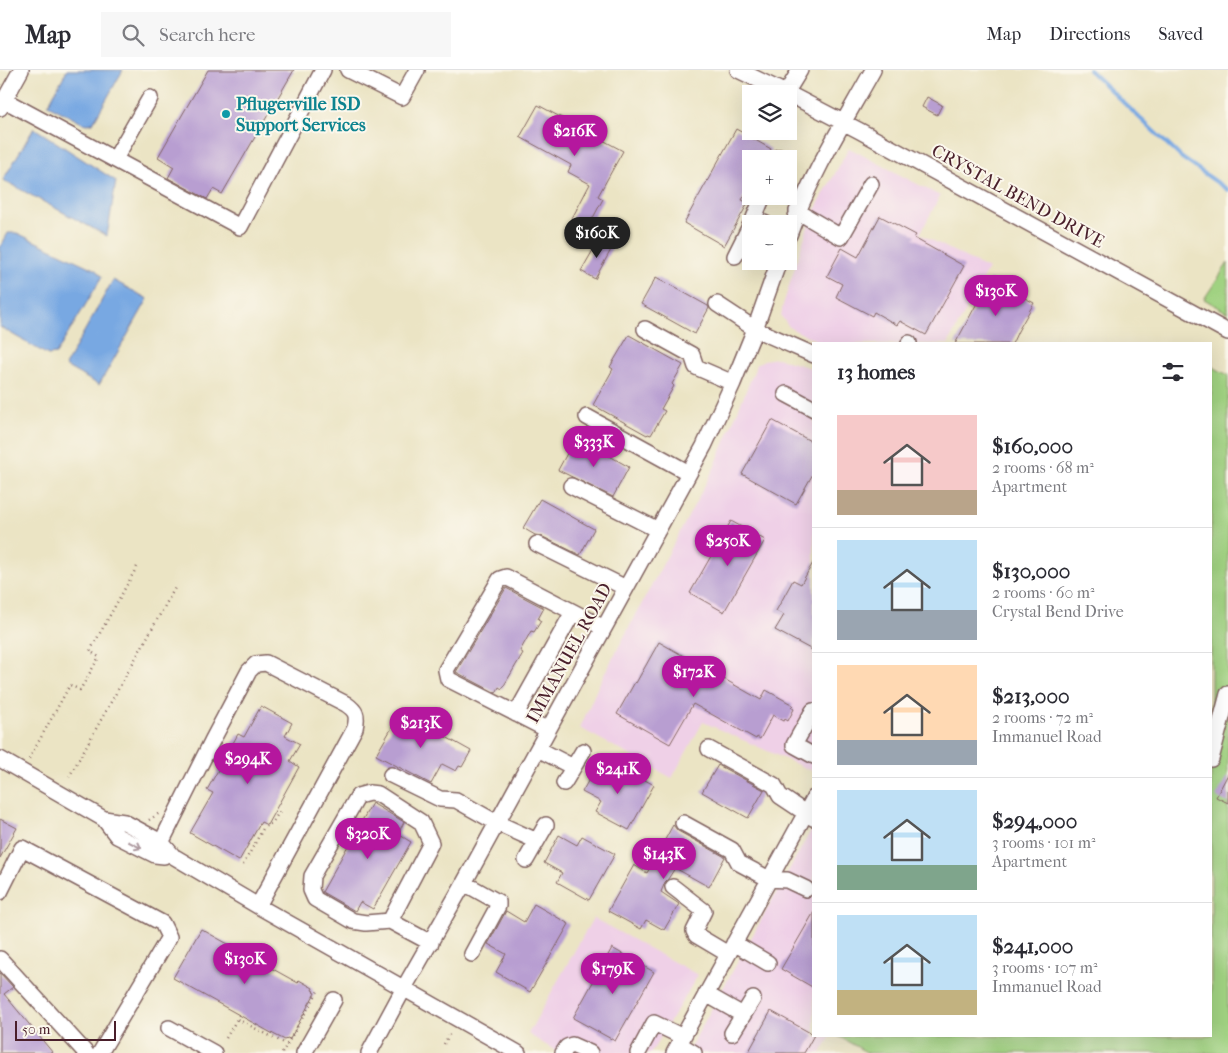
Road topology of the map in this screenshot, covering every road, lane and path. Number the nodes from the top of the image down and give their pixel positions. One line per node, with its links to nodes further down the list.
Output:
1 (21, 70): 12 (street)
2 (323, 70): 14 (street)
3 (348, 70): 4 (street)
4 (418, 70)
5 (738, 70): 8 (street, CRYSTAL BEND DRIVE)
6 (800, 70): 9 (street)
7 (873, 70): 13 (street)
8 (769, 85)
9 (792, 85)
10 (150, 98): 14 (street)
11 (797, 99): 13 (street, CRYSTAL BEND DRIVE)
12 (2, 104): 14 (street)
13 (843, 122): 16 (street); 24 (street, CRYSTAL BEND DRIVE)
14 (115, 159)
15 (871, 184): 16 (street)
16 (798, 210): 17 (street)
17 (796, 215)
18 (742, 245): 19 (street)
19 (735, 256)
20 (777, 270): 23 (street, IMMANUEL ROAD)
21 (717, 304): 23 (street)
22 (645, 329): 26 (street)
23 (755, 329): 25 (street); 26 (street, IMMANUEL ROAD)
24 (1228, 332)
25 (812, 354)
26 (733, 384): 30 (street, IMMANUEL ROAD)
27 (786, 394): 28 (street)
28 (812, 408)
29 (587, 416): 30 (street)
30 (689, 474): 32 (street, IMMANUEL ROAD)
31 (571, 486): 32 (street)
32 (658, 530): 36 (street, IMMANUEL ROAD)
33 (537, 544): 36 (street)
34 (138, 565): 49 (path)
35 (176, 586): 52 (path)
36 (626, 588): 38 (street, IMMANUEL ROAD)
37 (573, 612): 38 (street); 41 (street); 41 (street)
38 (604, 628): 42 (street, IMMANUEL ROAD)
39 (1228, 694): 47 (street)
40 (812, 712): 46 (street)
41 (516, 714): 42 (street)
42 (548, 730): 43 (street, IMMANUEL ROAD)
43 (538, 749): 50 (street); 56 (street, IMMANUEL ROAD)
44 (709, 749): 55 (street)
45 (583, 751): 50 (street)
46 (812, 755)
47 (1212, 755)
48 (0, 759): 60 (street)
49 (29, 759)
50 (573, 767): 53 (street)
51 (390, 775): 56 (street)
52 (69, 777)
53 (564, 783)
54 (280, 811): 62 (path)
55 (810, 816): 63 (street)
56 (497, 823): 59 (street); 64 (street, IMMANUEL ROAD)
57 (683, 823): 63 (street)
58 (546, 825): 59 (street)
59 (537, 841): 61 (street)
60 (158, 849): 68 (street); 68 (street)
61 (526, 860)
62 (242, 864)
63 (769, 879): 66 (street); 71 (street)
64 (464, 883): 70 (street, IMMANUEL ROAD); 72 (street)
65 (673, 887): 71 (street)
66 (806, 889)
67 (0, 892): 90 (street)
68 (258, 906): 75 (street)
69 (390, 921): 69 (street); 70 (street)
70 (431, 943): 75 (street, IMMANUEL ROAD)
71 (731, 948): 74 (street); 77 (street)
72 (472, 954)
73 (0, 959): 89 (street)
74 (768, 962)
75 (404, 988): 88 (street); 94 (street, IMMANUEL ROAD)
76 (318, 991): 86 (path)
77 (706, 994): 80 (street); 87 (street)
78 (753, 999): 80 (street)
79 (334, 1000): 93 (street)
80 (743, 1015): 83 (street)
81 (169, 1028): 91 (street)
82 (450, 1033): 85 (path)
83 (732, 1033)
84 (226, 1038): 86 (path)
85 (444, 1044)
86 (288, 1045): 92 (path)
87 (679, 1045): 98 (street); 99 (street)
88 (493, 1047): 95 (street)
89 (86, 1053)
90 (100, 1053)
91 (214, 1053)
92 (282, 1053)
93 (304, 1053)
94 (369, 1053)
95 (518, 1053)
96 (563, 1053): 97 (street)
97 (590, 1053)
98 (638, 1053)
99 (694, 1053)

